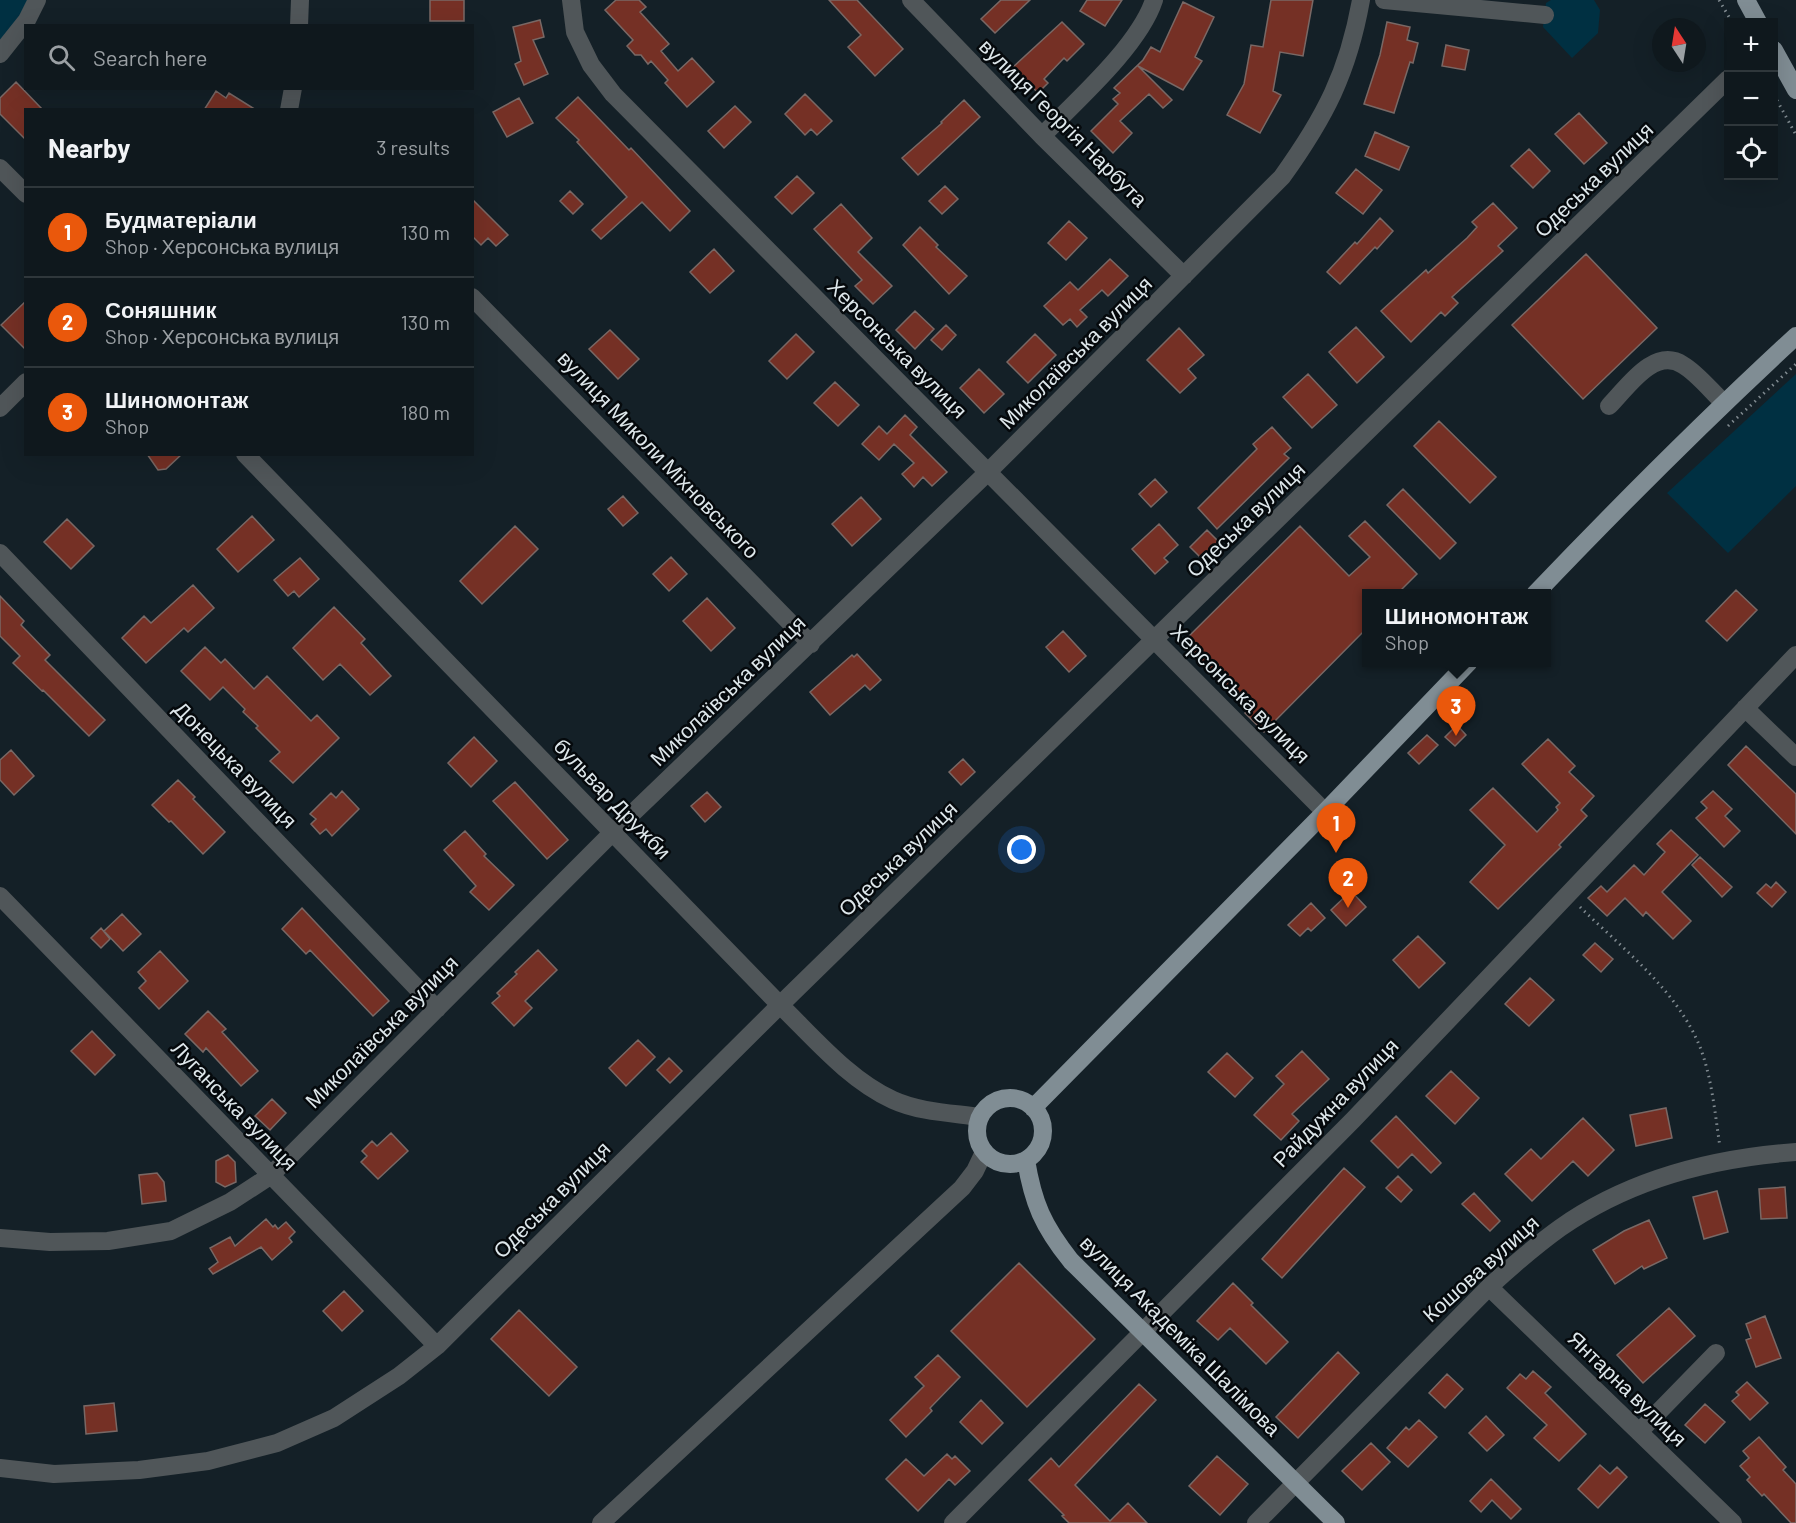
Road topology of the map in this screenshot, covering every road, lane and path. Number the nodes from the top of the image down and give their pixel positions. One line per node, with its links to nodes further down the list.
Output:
1 (37, 0): 14 (street)
2 (300, 0): 13 (street)
3 (571, 0): 33 (street, Херсонська вулиця)
4 (910, 0): 22 (street, вулиця Георгія Нарбута)
5 (1154, 0): 22 (street)
6 (1361, 0): 25 (street, Миколаївська вулиця)
7 (1384, 0): 10 (street)
8 (1719, 0): 11 (path)
9 (1746, 0): 12 (main road)
10 (1545, 15)
11 (1730, 18)
12 (1756, 18)
13 (299, 24)
14 (0, 54)
15 (1778, 59): 18 (main road)
16 (1724, 83): 36 (street, Одеська вулиця)
17 (293, 90): 20 (street)
18 (1796, 90)
19 (1778, 104): 21 (path)
20 (289, 108)
21 (1796, 135)
22 (1042, 136): 25 (street, вулиця Георгія Нарбута)
23 (0, 168): 24 (street)
24 (24, 192)
25 (1184, 276): 33 (street, Миколаївська вулиця)
26 (474, 299): 37 (street, вулиця Миколи Міхновського)
27 (1796, 336): 29 (main road)
28 (24, 384): 31 (street)
29 (1724, 403): 30 (street); 35 (main road)
30 (1609, 406)
31 (0, 408)
32 (247, 456): 43 (street, бульвар Дружби)
33 (988, 472): 36 (street, Херсонська вулиця); 37 (street, Миколаївська вулиця)
34 (0, 553): 47 (street, Донецька вулиця)
35 (1540, 589)
36 (1155, 640): 42 (street, Херсонська вулиця); 46 (street, Одеська вулиця)
37 (811, 644): 43 (street, Миколаївська вулиця)
38 (1796, 655): 40 (street, Райдужна вулиця)
39 (1465, 667): 42 (main road)
40 (1745, 708): 41 (street); 44 (street, Райдужна вулиця)
41 (1796, 757)
42 (1325, 812): 48 (main road)
43 (613, 832): 46 (street, бульвар Дружби); 47 (street, Миколаївська вулиця)
44 (1568, 895): 53 (path); 57 (street, Райдужна вулиця)
45 (0, 896): 54 (street, Луганська вулиця)
46 (780, 1005): 49 (street, бульвар Дружби); 58 (street, Одеська вулиця)
47 (437, 1009): 54 (street, Миколаївська вулиця)
48 (1033, 1108): 49 (main road); 52 (main road)
49 (980, 1117): 50 (main road)
50 (984, 1152): 52 (main road); 63 (street)
51 (1796, 1152): 53 (street, Кошова вулиця)
52 (1026, 1160): 57 (main road, вулиця Академіка Шалімова)
53 (1723, 1161): 56 (street, Кошова вулиця)
54 (270, 1176): 55 (street, Миколаївська вулиця); 58 (street, Луганська вулиця)
55 (0, 1238)
56 (1489, 1287): 60 (street, Янтарна вулиця); 62 (street, Кошова вулиця)
57 (1143, 1331): 62 (main road, вулиця Академіка Шалімова); 64 (street, Райдужна вулиця)
58 (437, 1346): 61 (street, Одеська вулиця)
59 (1716, 1353): 60 (street)
60 (1639, 1432): 67 (street, Янтарна вулиця)
61 (0, 1468)
62 (1296, 1482): 65 (street, Кошова вулиця); 66 (main road, вулиця Академіка Шалімова)
63 (601, 1523)
64 (953, 1523)
65 (1256, 1523)
66 (1336, 1523)
67 (1733, 1523)

